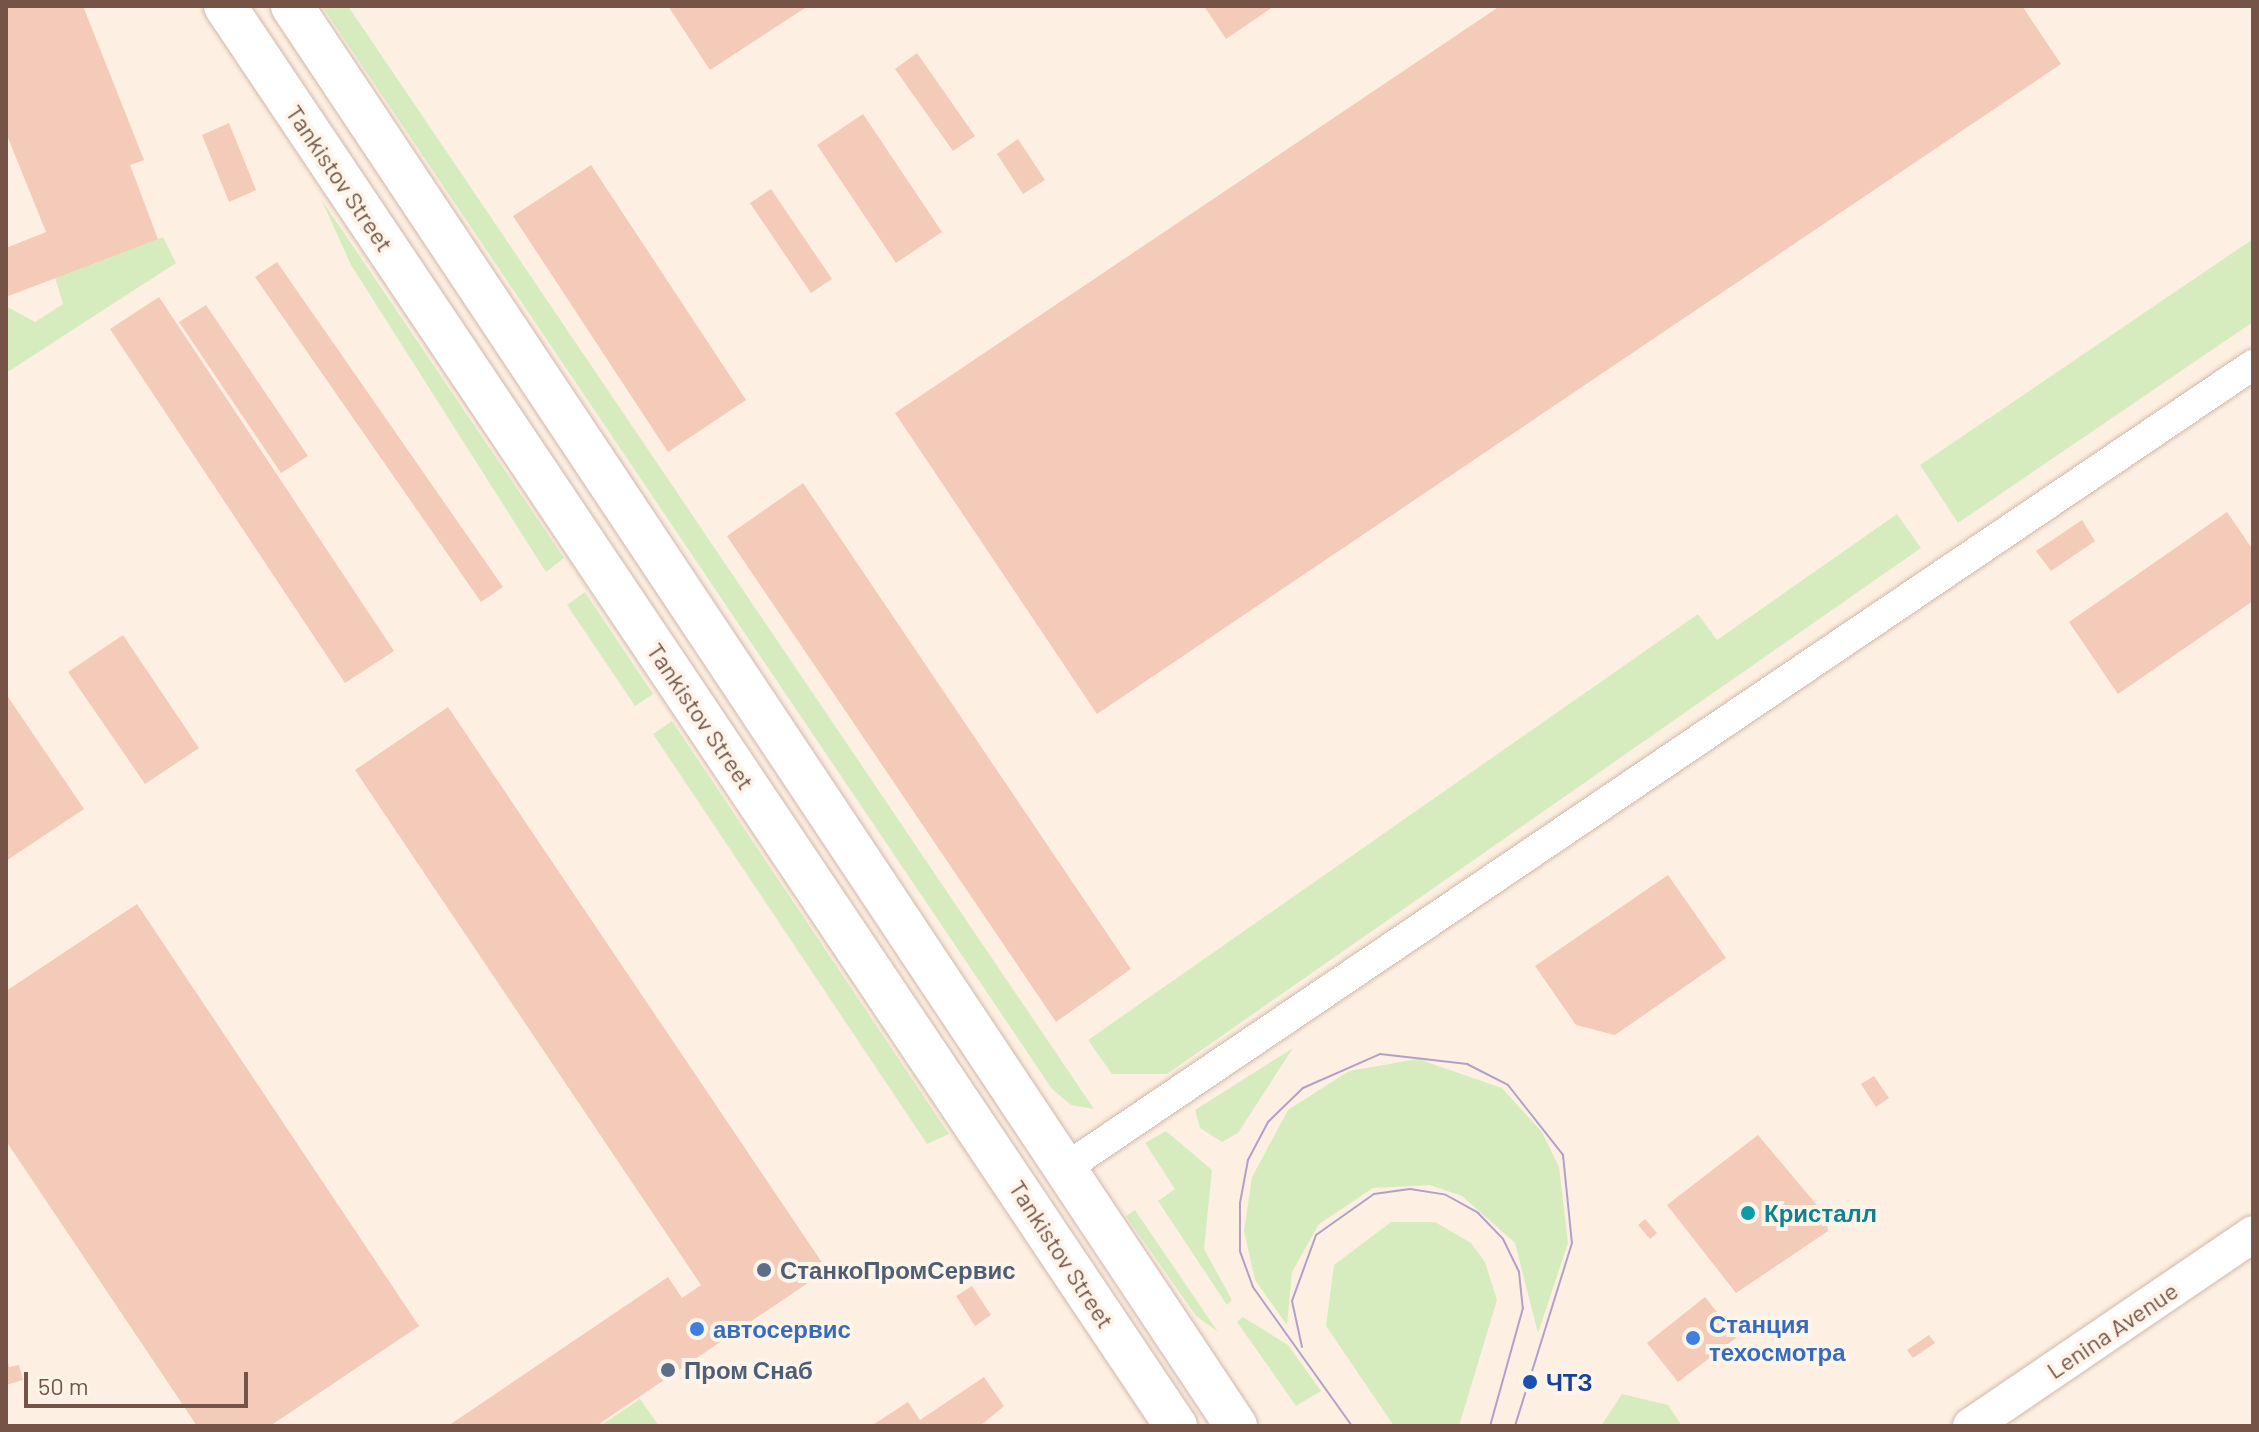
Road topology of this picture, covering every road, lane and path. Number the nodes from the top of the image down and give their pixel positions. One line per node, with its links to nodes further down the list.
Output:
1 (225, 6): 5 (main road, Tankistov Street)
2 (292, 6): 4 (main road, Tankistov Street)
3 (2253, 365): 4 (street)
4 (1064, 1169): 5 (main road); 8 (main road, Tankistov Street)
5 (1025, 1196): 7 (main road, Tankistov Street)
6 (2253, 1234): 9 (street, Lenina Avenue)
7 (1176, 1426)
8 (1236, 1426)
9 (1971, 1426)

